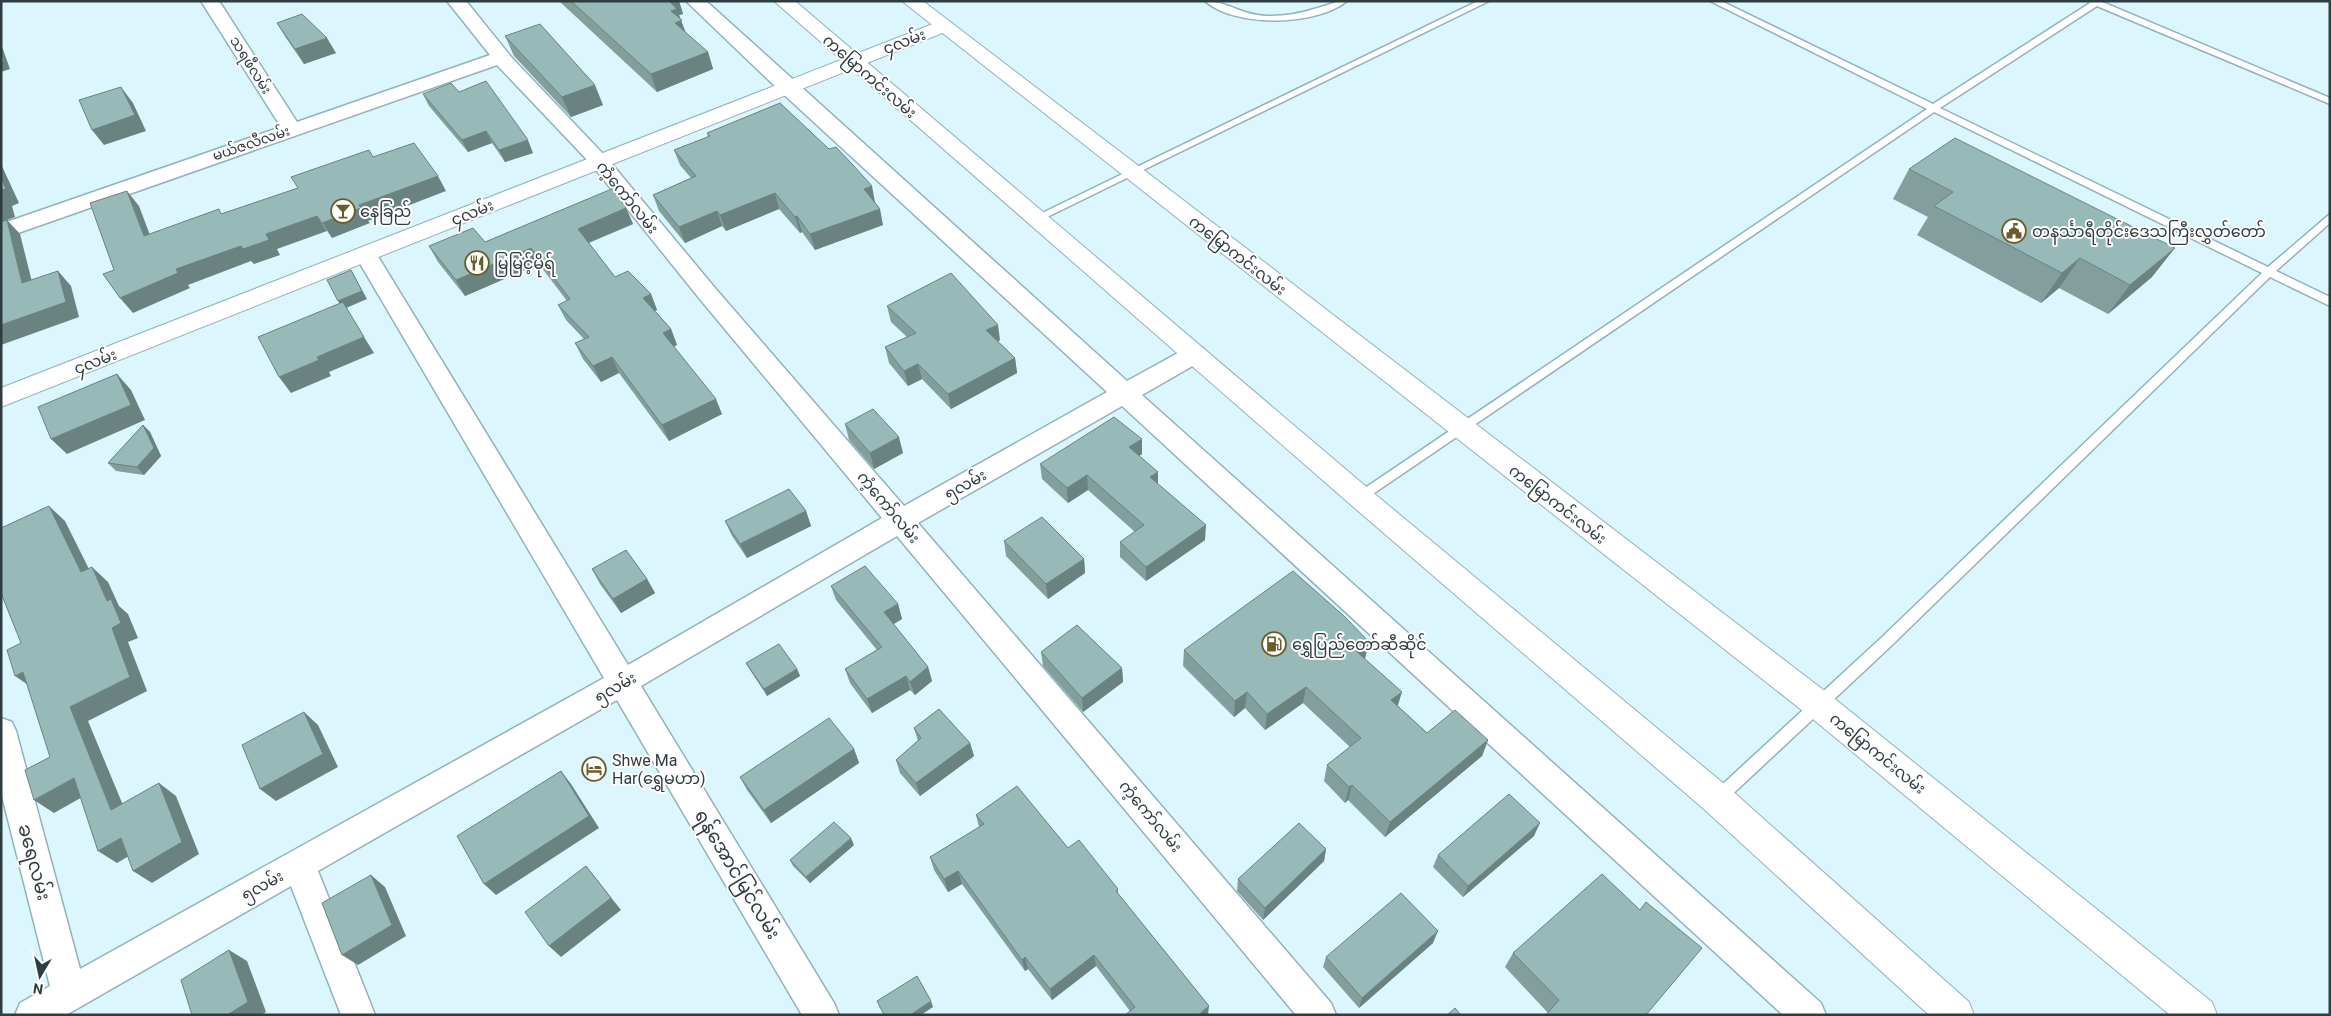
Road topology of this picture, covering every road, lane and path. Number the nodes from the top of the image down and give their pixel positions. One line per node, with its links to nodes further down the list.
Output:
1 (210, 1): 17 (street, သရဖီလမ်း)
2 (456, 1): 12 (street, ကံ့ကော်လမ်း)
3 (695, 1): 14 (street)
4 (783, 1): 13 (main road, ကမြောကင်းလမ်း)
5 (911, 1): 11 (main road, ကမြောကင်းလမ်း)
6 (1209, 1): 7 (lane)
7 (1343, 1)
8 (1485, 1): 19 (lane)
9 (1714, 1): 16 (lane)
10 (2094, 2): 15 (lane); 16 (lane)
11 (943, 26): 13 (main road, ၄လမ်း); 19 (main road, ကမြောကင်းလမ်း)
12 (502, 57): 17 (street, မယ်ဇလီလမ်း); 18 (street, ကံ့ကော်လမ်း)
13 (853, 61): 14 (main road, ၄လမ်း); 21 (main road, ကမြောကင်းလမ်း)
14 (786, 87): 18 (main road, ၄လမ်း); 27 (street)
15 (2330, 100)
16 (1934, 108): 24 (lane); 29 (lane)
17 (292, 129): 22 (street, မယ်ဇလီလမ်း)
18 (599, 161): 23 (main road, ၄လမ်း); 31 (street, ကံ့ကော်လမ်း)
19 (1132, 172): 21 (lane); 29 (main road, ကမြောကင်းလမ်း)
20 (2330, 217): 24 (lane)
21 (1037, 218): 26 (main road, ကမြောကင်းလမ်း)
22 (1, 232)
23 (366, 255): 28 (main road, ၄လမ်း); 32 (street, ရန်အောင်မြင်လမ်း)
24 (2269, 272): 25 (lane); 33 (lane)
25 (2330, 302)
26 (1195, 354): 27 (street, ၅လမ်း); 30 (main road, ကမြောကင်းလမ်း)
27 (1125, 394): 31 (street, ၅လမ်း); 42 (street)
28 (1, 398)
29 (1460, 428): 30 (lane); 33 (main road, ကမြောကင်းလမ်း)
30 (1360, 497): 35 (main road, ကမြောကင်းလမ်း)
31 (900, 521): 32 (street, ၅လမ်း); 41 (street, ကံ့ကော်လမ်း)
32 (624, 682): 36 (street, ၅လမ်း); 40 (street, ရန်အောင်မြင်လမ်း)
33 (1819, 705): 35 (lane); 44 (main road, ကမြောကင်းလမ်း)
34 (1, 731): 37 (street, ခရေလမ်း)
35 (1717, 799): 43 (main road, ကမြောကင်းလမ်း)
36 (299, 864): 37 (street, ၅လမ်း); 39 (street)
37 (69, 993): 38 (street, ၅လမ်း)
38 (32, 1015)
39 (358, 1015)
40 (822, 1015)
41 (1320, 1015)
42 (1809, 1015)
43 (1956, 1015)
44 (2199, 1015)

